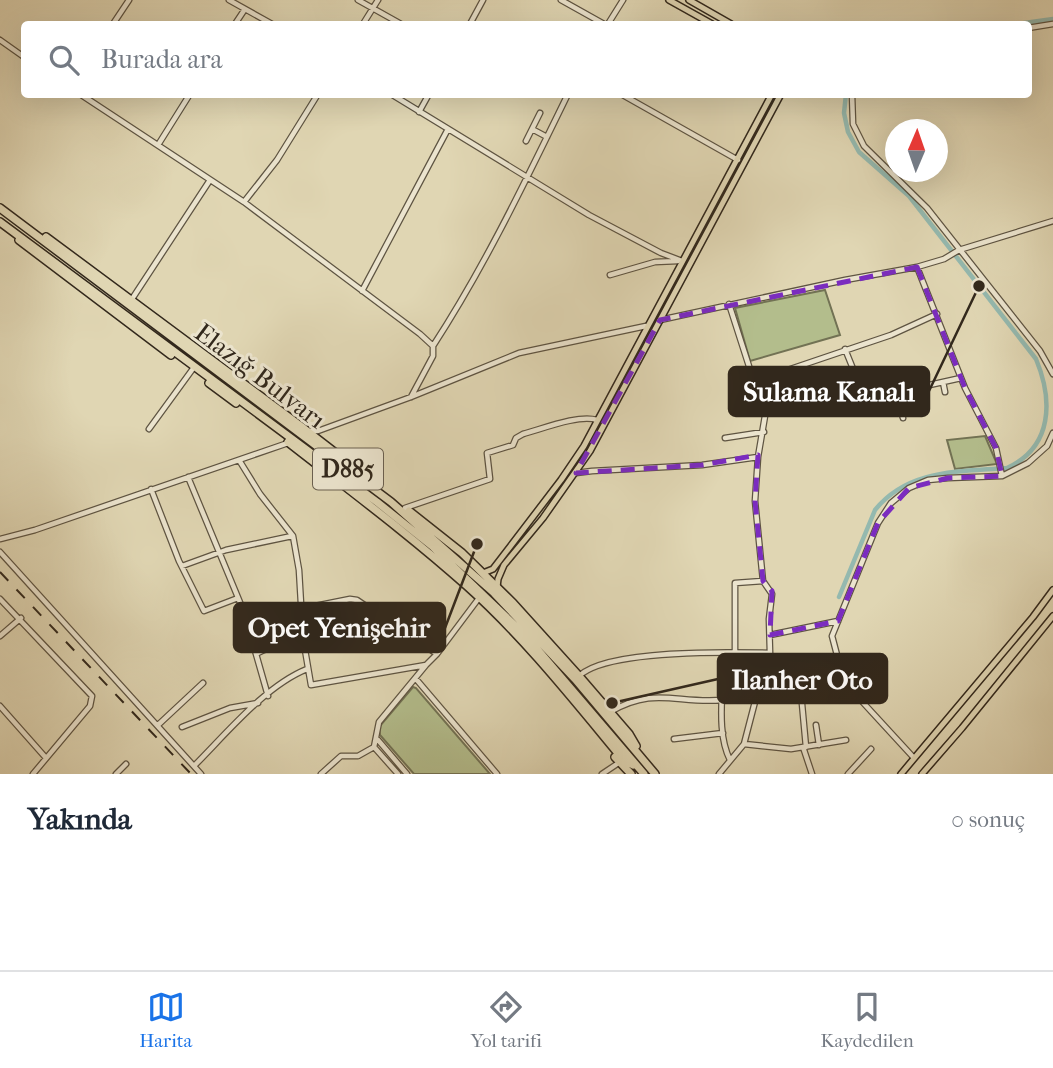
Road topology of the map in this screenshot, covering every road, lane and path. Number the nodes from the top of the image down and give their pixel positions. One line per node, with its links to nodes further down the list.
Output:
1 (129, 0): 12 (street)
2 (229, 0): 10 (street)
3 (358, 0): 11 (street)
4 (378, 0): 11 (street)
5 (483, 0): 17 (street)
6 (561, 0): 18 (street)
7 (622, 0): 19 (street)
8 (669, 0): 20 (main road)
9 (689, 0): 21 (main road)
10 (245, 9): 13 (street); 14 (street)
11 (373, 9): 15 (street); 16 (street)
12 (115, 21)
13 (237, 21)
14 (267, 21)
15 (365, 21)
16 (395, 21)
17 (472, 21)
18 (600, 21)
19 (608, 21)
20 (707, 21)
21 (726, 21)
22 (1053, 24): 23 (street)
23 (1032, 27)
24 (0, 40): 25 (street)
25 (21, 55)
26 (86, 98): 42 (street)
27 (187, 98): 42 (street)
28 (316, 98): 46 (street)
29 (397, 98): 36 (street)
30 (427, 98): 36 (street)
31 (566, 98): 40 (street)
32 (628, 98): 43 (street)
33 (770, 98): 43 (main road)
34 (779, 98): 58 (main road)
35 (852, 98): 50 (street)
36 (419, 112): 38 (street)
37 (540, 113): 39 (street)
38 (448, 129): 44 (street); 54 (street)
39 (532, 129): 40 (street); 41 (street)
40 (547, 136): 44 (street)
41 (526, 141)
42 (158, 145): 45 (street)
43 (738, 160): 51 (main road)
44 (528, 177): 51 (street); 60 (street)
45 (210, 180): 46 (street); 55 (street)
46 (244, 202): 54 (street)
47 (0, 208): 55 (highway); 141 (highway, Elazığ Bulvarı / D885)
48 (1053, 220): 50 (street)
49 (0, 223): 62 (highway); 144 (highway, Elazığ Bulvarı / D885)
50 (957, 251): 52 (street); 63 (street)
51 (682, 261): 53 (street); 59 (main road)
52 (918, 267): 56 (street); 57 (street)
53 (610, 275)
54 (362, 291): 60 (street)
55 (132, 299): 75 (highway)
56 (729, 304): 58 (street); 65 (street)
57 (937, 314): 61 (street); 64 (street)
58 (660, 320): 81 (main road)
59 (646, 326): 68 (street); 71 (main road)
60 (433, 346): 68 (street)
61 (845, 349): 65 (street); 69 (street)
62 (192, 370): 72 (street); 77 (highway)
63 (1053, 374)
64 (961, 378): 66 (street); 80 (street)
65 (755, 381): 69 (street)
66 (943, 382): 67 (street); 70 (street)
67 (945, 392)
68 (411, 397): 75 (street)
69 (765, 414): 73 (street)
70 (903, 418)
71 (597, 420): 84 (street); 90 (main road)
72 (149, 429)
73 (764, 432): 76 (street); 78 (street)
74 (1053, 433): 80 (street)
75 (318, 435): 84 (highway)
76 (725, 439)
77 (289, 443): 79 (street); 95 (highway)
78 (758, 457): 81 (street); 91 (street)
79 (239, 460): 82 (street); 85 (street)
80 (1002, 471): 100 (street)
81 (576, 473): 92 (main road)
82 (188, 477): 83 (street); 88 (street)
83 (151, 489): 86 (street); 89 (street)
84 (405, 508): 90 (highway)
85 (293, 536): 88 (street); 97 (street)
86 (0, 539)
87 (0, 552): 123 (street)
88 (219, 552): 89 (street); 94 (street)
89 (182, 566): 94 (street)
90 (483, 573): 92 (highway)
91 (763, 581): 101 (street); 106 (street)
92 (497, 587): 112 (highway)
93 (1053, 590): 122 (main road)
94 (238, 598): 104 (street)
95 (479, 598): 109 (street); 128 (highway)
96 (0, 599): 99 (street)
97 (303, 608): 103 (street); 104 (street); 105 (street)
98 (1053, 616): 127 (main road)
99 (21, 618): 102 (street); 137 (street)
100 (838, 621): 101 (street); 138 (street)
101 (770, 635): 107 (street)
102 (0, 636)
103 (303, 638): 105 (street); 108 (street); 111 (street)
104 (251, 639): 108 (street)
105 (418, 641): 109 (street)
106 (735, 652): 107 (street); 112 (street)
107 (771, 653): 116 (street)
108 (256, 654): 117 (street)
109 (438, 654): 110 (street)
110 (426, 665): 111 (street); 113 (street)
111 (307, 669): 117 (street)
112 (579, 676): 121 (highway)
113 (416, 679): 129 (street); 151 (street)
114 (203, 684): 123 (street)
115 (801, 693): 135 (street)
116 (757, 694): 118 (street); 132 (street)
117 (268, 696): 119 (street)
118 (722, 700): 121 (street); 126 (street)
119 (258, 702): 125 (street); 143 (street)
120 (0, 706): 137 (street)
121 (610, 712): 141 (highway)
122 (944, 723): 127 (main road); 138 (main road)
123 (158, 725): 143 (street)
124 (816, 725): 133 (street)
125 (182, 727)
126 (723, 733): 130 (street); 139 (street)
127 (956, 736): 159 (main road)
128 (605, 738): 140 (highway); 144 (highway)
129 (377, 739): 134 (street); 150 (street)
130 (674, 739)
131 (846, 740): 133 (street)
132 (744, 744): 135 (street); 139 (street)
133 (820, 745): 135 (street)
134 (374, 747): 148 (street); 149 (street)
135 (804, 747): 156 (street)
136 (871, 749): 157 (street)
137 (46, 758): 145 (street)
138 (914, 758): 158 (main road)
139 (730, 760): 155 (street)
140 (620, 762): 152 (street); 153 (highway)
141 (645, 762): 154 (highway, Elazığ Bulvarı / D885)
142 (127, 764): 146 (street)
143 (193, 766): 147 (street)
144 (643, 772)
145 (33, 774)
146 (116, 774)
147 (201, 774)
148 (321, 774)
149 (398, 774)
150 (407, 774)
151 (497, 774)
152 (602, 774)
153 (631, 774)
154 (655, 774)
155 (719, 774)
156 (812, 774)
157 (848, 774)
158 (901, 774)
159 (922, 774)

